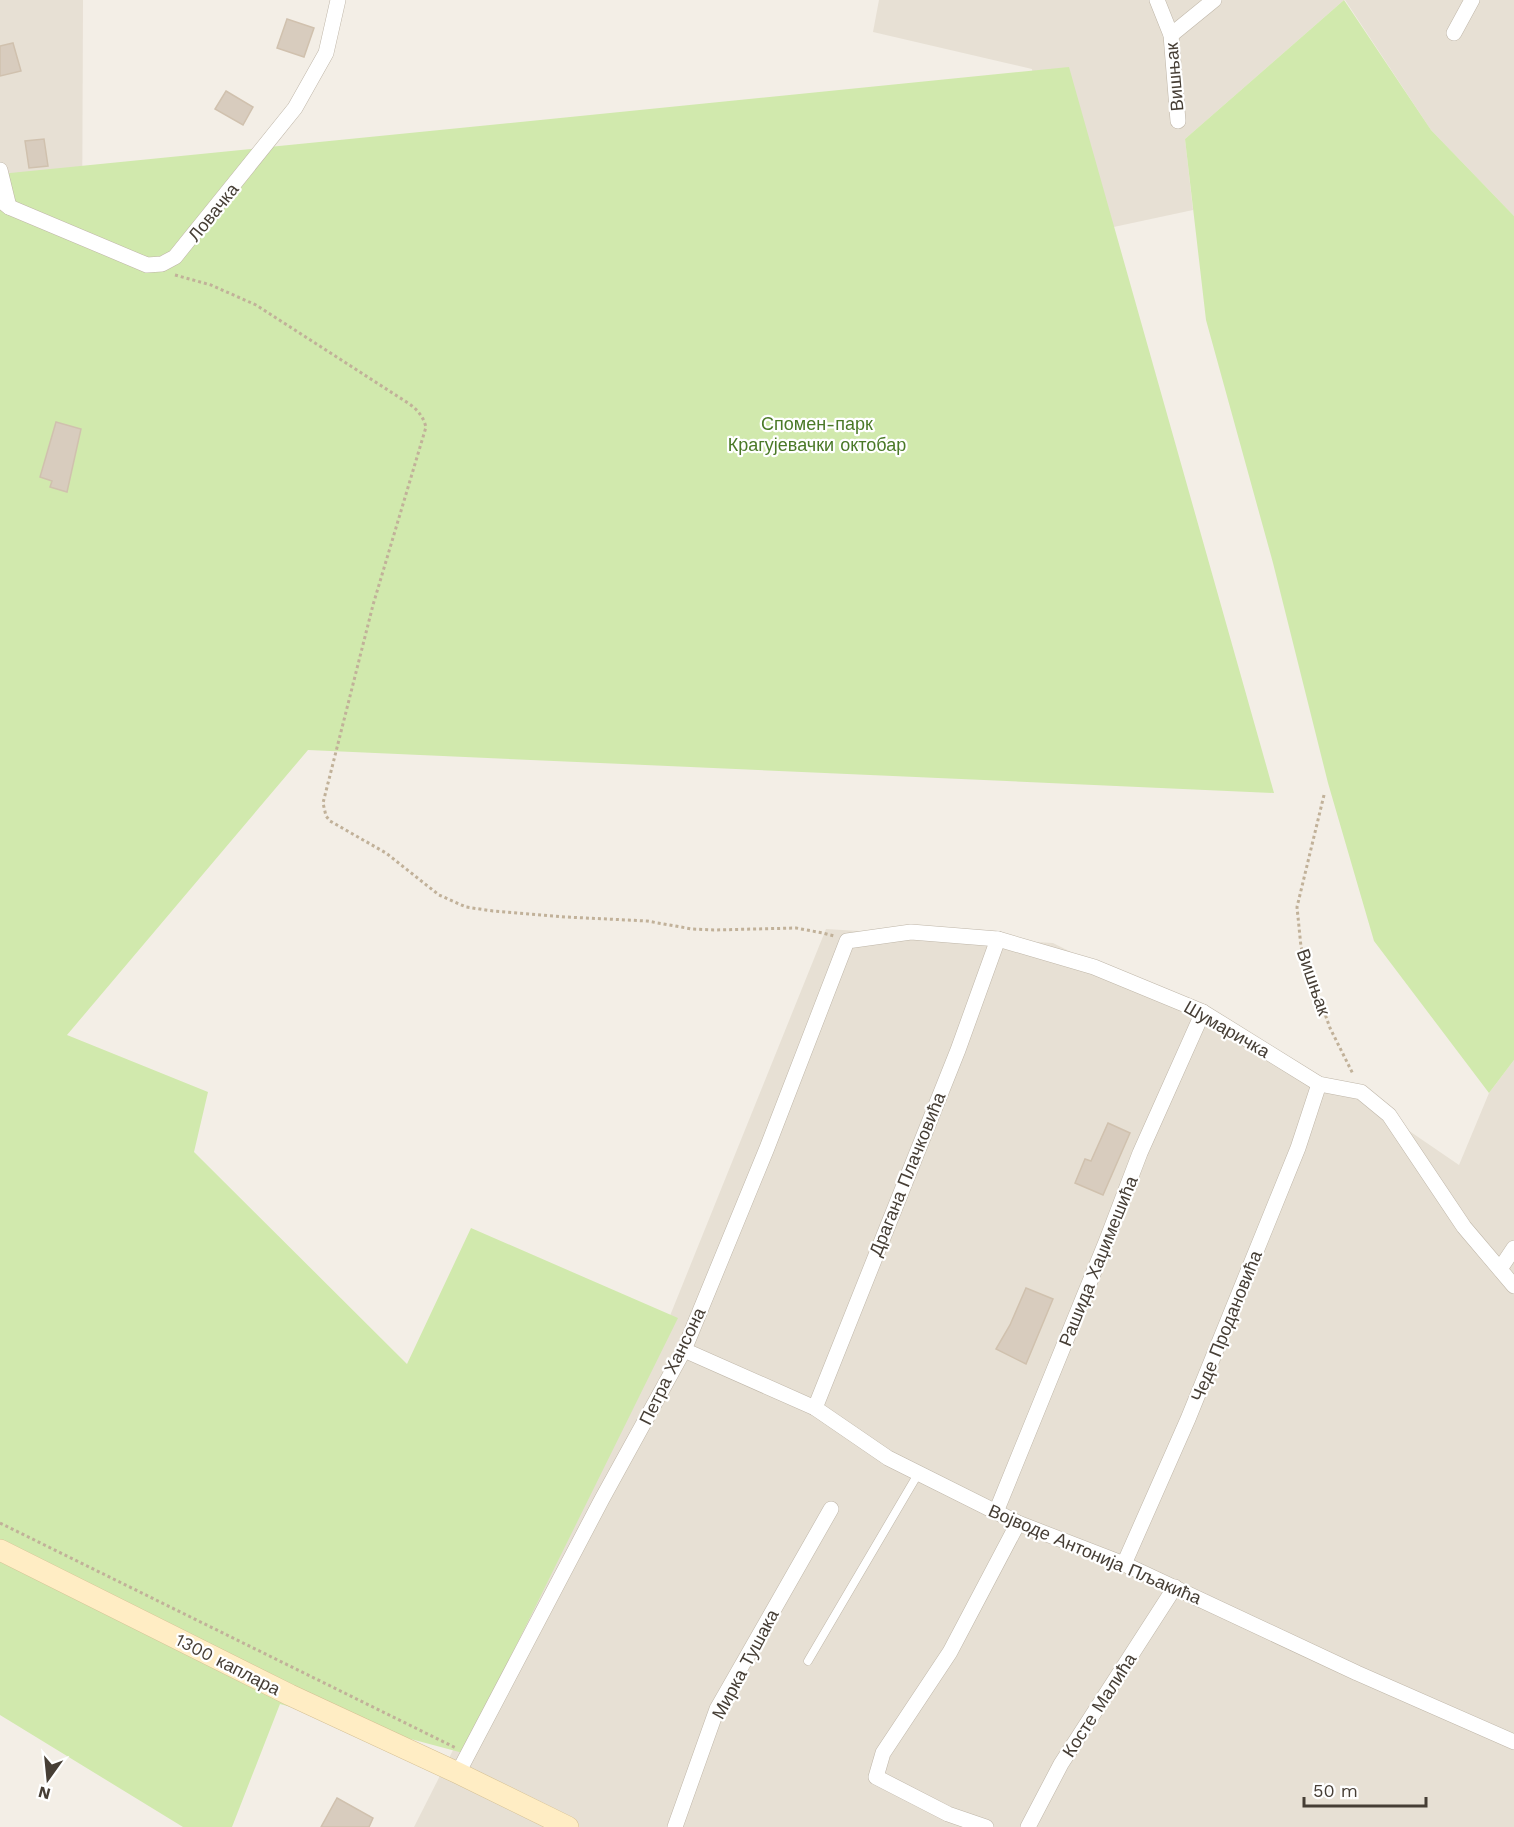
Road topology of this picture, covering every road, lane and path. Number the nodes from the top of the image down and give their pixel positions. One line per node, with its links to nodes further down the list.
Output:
1 (338, 0): 10 (street, Ловачка)
2 (1157, 0): 6 (street, Вишњак)
3 (1214, 0): 6 (street)
4 (1472, 0): 5 (street)
5 (1454, 33)
6 (1171, 34): 7 (street, Вишњак)
7 (1178, 121)
8 (0, 170): 9 (street)
9 (5, 203): 10 (street)
10 (162, 264): 13 (path)
11 (1324, 795): 16 (path, Вишњак)
12 (998, 939): 13 (street, Шумаричка); 14 (street, Шумаричка); 21 (street, Драгана Плачковића)
13 (847, 941): 20 (street, Петра Хансона)
14 (1203, 1012): 15 (street, Шумаричка); 24 (street, Рашида Хаџимешића)
15 (1318, 1084): 16 (street, Шумаричка); 28 (street, Чеде Продановића)
16 (1361, 1092): 18 (street, Шумаричка)
17 (1514, 1248): 18 (street)
18 (1500, 1269): 19 (street, Шумаричка)
19 (1514, 1286)
20 (684, 1350): 21 (street, Војводе Антонија Пљакића); 32 (street, Петра Хансона)
21 (815, 1408): 22 (street, Војводе Антонија Пљакића)
22 (918, 1474): 24 (street, Војводе Антонија Пљакића); 30 (lane)
23 (831, 1509): 35 (street, Мирка Тушака)
24 (996, 1512): 26 (street, Војводе Антонија Пљакића)
25 (0, 1523): 32 (path)
26 (1018, 1523): 28 (street, Војводе Антонија Пљакића); 36 (street)
27 (0, 1550): 33 (main road, 1300 каплара)
28 (1124, 1564): 29 (street, Војводе Антонија Пљакића)
29 (1175, 1587): 31 (street, Војводе Антонија Пљакића); 37 (street, Косте Малића)
30 (807, 1661)
31 (1514, 1742)
32 (469, 1754): 33 (street, Петра Хансона)
33 (458, 1773): 34 (main road, 1300 каплара)
34 (568, 1827)
35 (675, 1827)
36 (986, 1827)
37 (1028, 1827)

